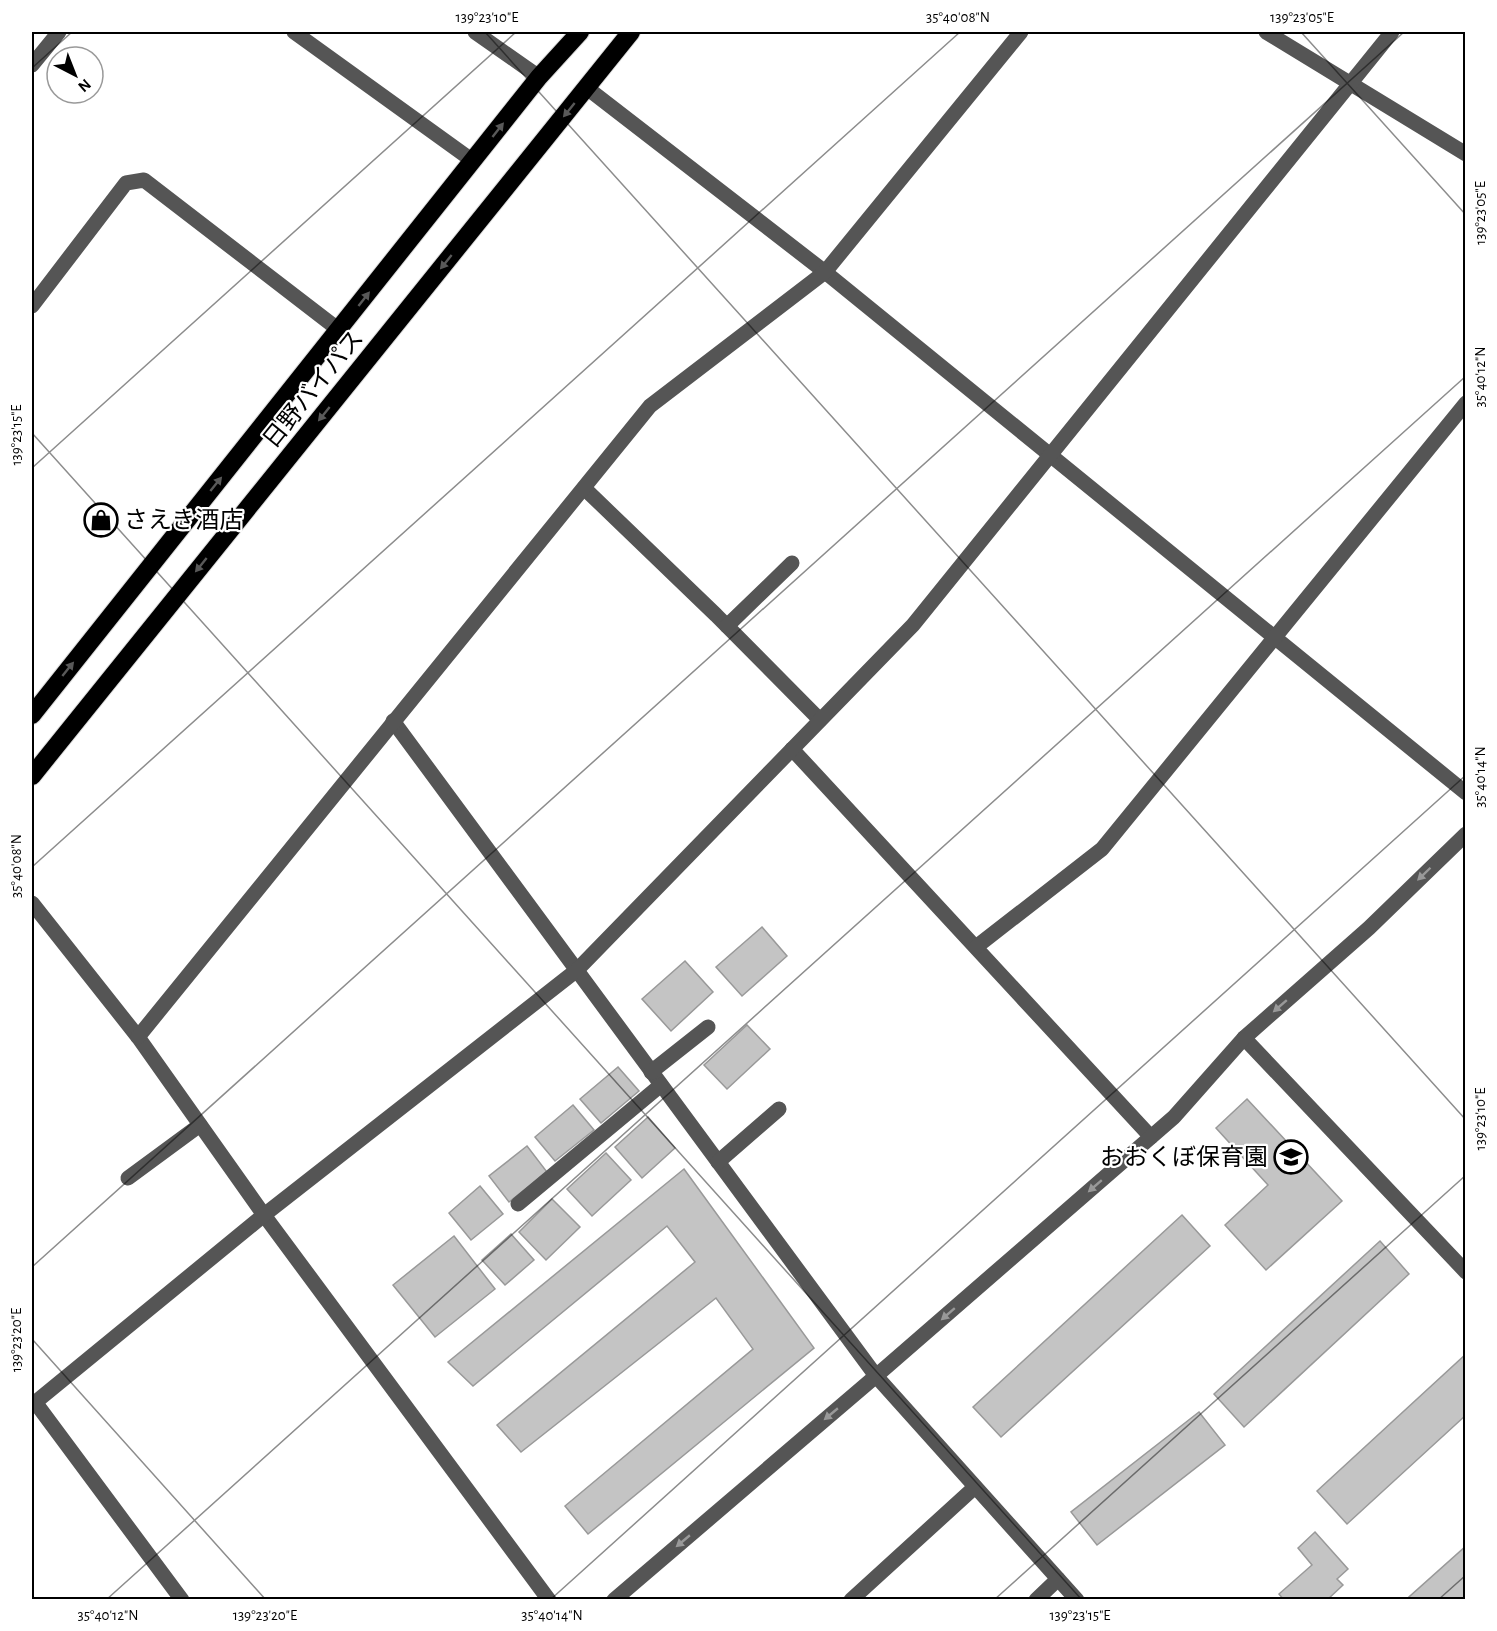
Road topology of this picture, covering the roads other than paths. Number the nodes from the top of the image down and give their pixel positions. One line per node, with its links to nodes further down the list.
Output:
1 (59, 32): 9 (street)
2 (294, 32): 14 (street)
3 (475, 32): 10 (street)
4 (580, 32): 10 (highway, 日野バイパス)
5 (631, 32): 12 (highway, 日野バイパス)
6 (1021, 32): 15 (street)
7 (1266, 32): 11 (street)
8 (1392, 32): 11 (street)
9 (32, 65)
10 (539, 77): 14 (highway, 日野バイパス, one-way to 10)
11 (1351, 83): 13 (street); 19 (street)
12 (587, 88): 15 (street); 28 (highway, 日野バイパス, one-way to 28)
13 (1466, 154)
14 (473, 161): 17 (highway, 日野バイパス, one-way to 14)
15 (825, 272): 19 (street); 20 (street)
16 (32, 306): 17 (street)
17 (339, 330): 24 (highway, 日野バイパス, one-way to 17)
18 (1466, 403): 23 (street)
19 (1050, 455): 23 (street); 25 (street)
20 (584, 488): 22 (street); 26 (street)
21 (792, 563): 22 (street)
22 (727, 626): 25 (street)
23 (1275, 638): 29 (street); 32 (street)
24 (32, 715)
25 (820, 720): 27 (street)
26 (393, 721): 33 (street); 35 (street)
27 (792, 748): 32 (street); 33 (street)
28 (32, 776)
29 (1466, 793)
30 (1466, 834): 36 (street, one-way to 36)
31 (32, 903): 35 (street)
32 (976, 947): 41 (street)
33 (577, 970): 37 (street); 45 (street)
34 (708, 1027): 37 (street)
35 (138, 1037): 40 (street)
36 (1244, 1038): 41 (street); 46 (street)
37 (651, 1072): 38 (street)
38 (661, 1085): 42 (street); 44 (street)
39 (779, 1109): 42 (street)
40 (201, 1125): 43 (street); 45 (street)
41 (1151, 1137): 47 (street, one-way to 47)
42 (718, 1162): 47 (street)
43 (128, 1178)
44 (518, 1204)
45 (264, 1215): 48 (street); 52 (street)
46 (1464, 1267)
47 (876, 1377): 49 (street); 53 (street, one-way to 53)
48 (33, 1403): 51 (street)
49 (975, 1486): 50 (street); 54 (street)
50 (1058, 1579): 55 (street); 56 (street)
51 (182, 1599)
52 (549, 1599)
53 (614, 1599)
54 (851, 1599)
55 (1036, 1599)
56 (1077, 1599)

